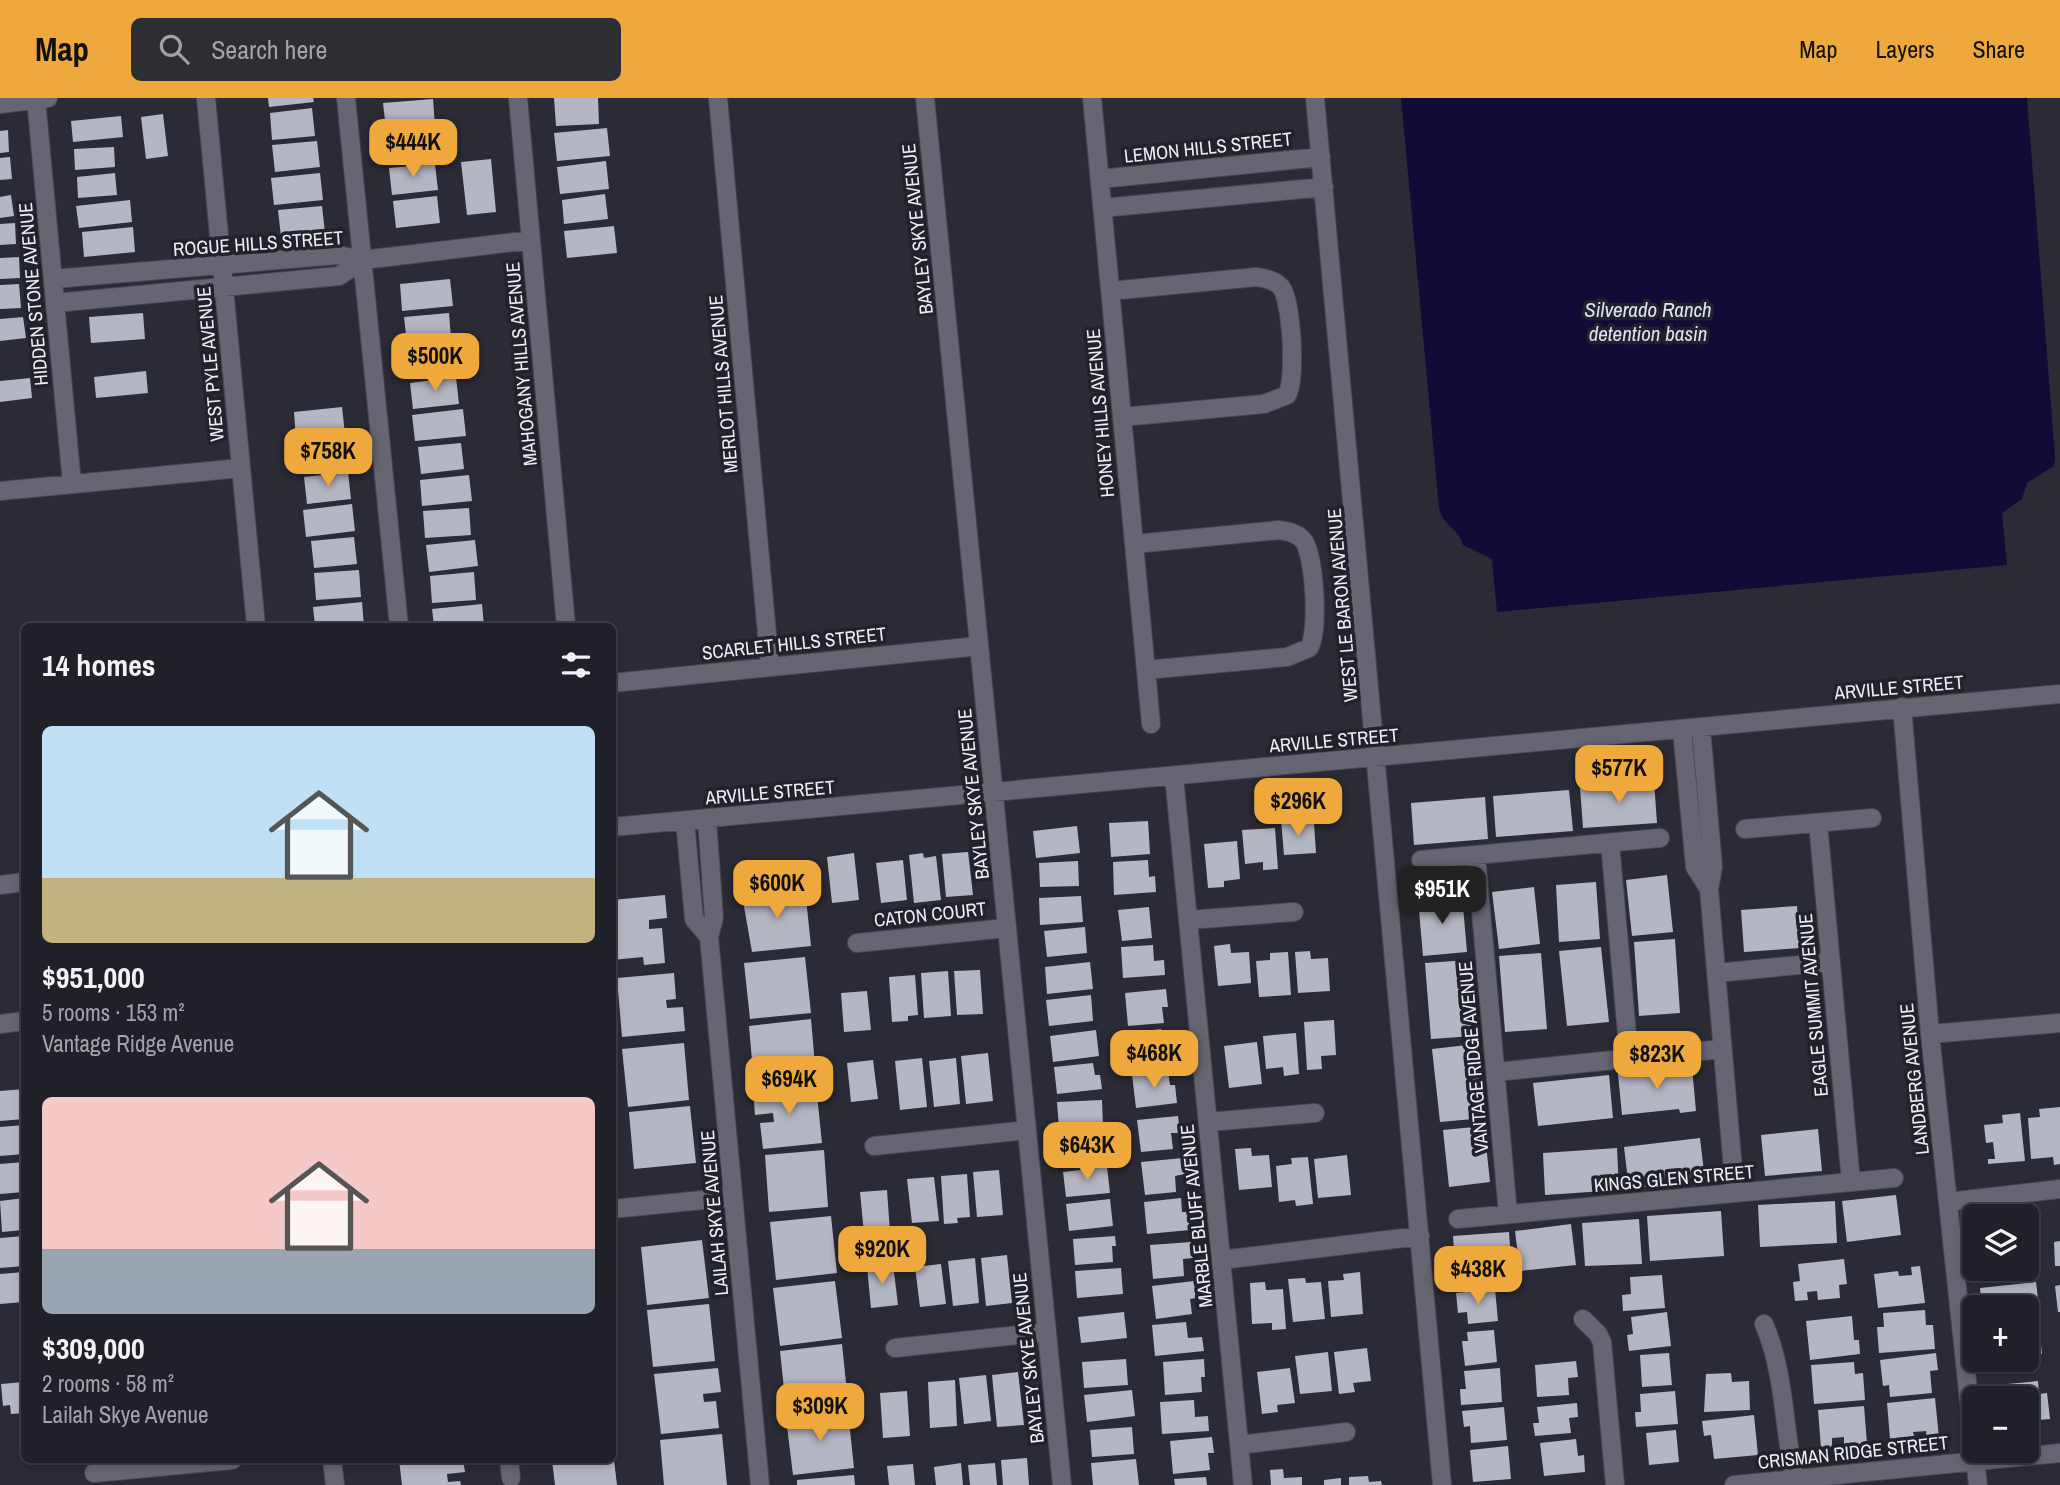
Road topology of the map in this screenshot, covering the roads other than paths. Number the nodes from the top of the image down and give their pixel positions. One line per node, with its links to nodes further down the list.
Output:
1 (206, 98): 16 (street, WEST PYLE AVENUE)
2 (346, 98): 15 (street)
3 (518, 98): 14 (street, MAHOGANY HILLS AVENUE)
4 (719, 98): 32 (street, MERLOT HILLS AVENUE)
5 (925, 98): 31 (street, BAYLEY SKYE AVENUE)
6 (1092, 98): 11 (street, HONEY HILLS AVENUE)
7 (1315, 98): 10 (street, WEST LE BARON AVENUE)
8 (42, 99): 9 (street); 18 (street, HIDDEN STONE AVENUE)
9 (0, 104)
10 (1321, 157): 11 (street, LEMON HILLS STREET); 12 (street, WEST LE BARON AVENUE)
11 (1100, 179): 13 (street, HONEY HILLS AVENUE)
12 (1324, 187): 13 (street); 40 (street, WEST LE BARON AVENUE)
13 (1102, 208): 20 (street, HONEY HILLS AVENUE)
14 (531, 240): 15 (street); 30 (street, MAHOGANY HILLS AVENUE)
15 (363, 260): 16 (street, ROGUE HILLS STREET); 19 (street, ROGUE HILLS STREET); 29 (street)
16 (221, 265): 17 (street, ROGUE HILLS STREET); 19 (street, WEST PYLE AVENUE)
17 (124, 273): 18 (street, ROGUE HILLS STREET); 21 (street)
18 (53, 279): 22 (street, HIDDEN STONE AVENUE)
19 (224, 287): 21 (street, ROGUE HILLS STREET); 24 (street, WEST PYLE AVENUE)
20 (1110, 291): 23 (street, HONEY HILLS AVENUE); 23 (street)
21 (126, 296): 22 (street, ROGUE HILLS STREET)
22 (55, 303): 25 (street, HIDDEN STONE AVENUE)
23 (1122, 417): 27 (street, HONEY HILLS AVENUE)
24 (241, 468): 25 (street); 28 (street, WEST PYLE AVENUE)
25 (72, 484): 26 (street)
26 (0, 491)
27 (1134, 544): 33 (street, HONEY HILLS AVENUE); 33 (street)
28 (256, 623)
29 (399, 623)
30 (566, 623)
31 (979, 646): 32 (street, SCARLET HILLS STREET); 42 (street, BAYLEY SKYE AVENUE)
32 (770, 667): 34 (street, SCARLET HILLS STREET)
33 (1146, 670): 37 (street, HONEY HILLS AVENUE)
34 (616, 683)
35 (2060, 694): 36 (street, ARVILLE STREET)
36 (1902, 707): 38 (street, ARVILLE STREET); 68 (street, LANDBERG AVENUE)
37 (1151, 724)
38 (1701, 728): 39 (street, ARVILLE STREET); 55 (street)
39 (1682, 730): 40 (street, ARVILLE STREET); 55 (street)
40 (1377, 757): 41 (street, ARVILLE STREET); 85 (street, WEST LE BARON AVENUE)
41 (1174, 776): 42 (street, ARVILLE STREET); 59 (street, MARBLE BLUFF AVENUE)
42 (994, 793): 44 (street, ARVILLE STREET); 60 (street, BAYLEY SKYE AVENUE)
43 (1872, 818): 46 (street)
44 (707, 819): 45 (street, ARVILLE STREET); 56 (street, LAILAH SKYE AVENUE)
45 (685, 821): 47 (street, ARVILLE STREET); 57 (street, LAILAH SKYE AVENUE)
46 (1818, 823): 48 (street); 63 (street, EAGLE SUMMIT AVENUE)
47 (616, 827)
48 (1745, 830)
49 (1660, 838): 50 (street)
50 (1610, 842): 51 (street); 70 (street)
51 (1476, 855): 52 (street); 71 (street, VANTAGE RIDGE AVENUE)
52 (1421, 860)
53 (21, 882): 54 (street)
54 (0, 885)
55 (1709, 889): 64 (street)
56 (712, 890): 57 (street); 61 (street, LAILAH SKYE AVENUE)
57 (691, 892): 61 (street, LAILAH SKYE AVENUE)
58 (1294, 912): 59 (street)
59 (1188, 920): 73 (street, MARBLE BLUFF AVENUE)
60 (1007, 928): 62 (street, CATON COURT); 74 (street, BAYLEY SKYE AVENUE)
61 (709, 937): 80 (street, LAILAH SKYE AVENUE)
62 (857, 943)
63 (1830, 962): 64 (street); 77 (street, EAGLE SUMMIT AVENUE)
64 (1716, 973): 69 (street)
65 (21, 1021): 67 (street)
66 (2060, 1023): 68 (street)
67 (0, 1024)
68 (1930, 1034): 81 (street, LANDBERG AVENUE)
69 (1722, 1049): 70 (street); 79 (street)
70 (1629, 1057): 71 (street)
71 (1496, 1072): 83 (street, VANTAGE RIDGE AVENUE)
72 (1315, 1113): 73 (street)
73 (1208, 1122): 86 (street, MARBLE BLUFF AVENUE)
74 (1027, 1130): 75 (street); 89 (street, BAYLEY SKYE AVENUE)
75 (874, 1146)
76 (1894, 1178): 77 (street, KINGS GLEN STREET)
77 (1851, 1182): 79 (street, KINGS GLEN STREET)
78 (2060, 1189): 81 (street)
79 (1735, 1193): 83 (street, KINGS GLEN STREET)
80 (733, 1197): 82 (street); 105 (street, LAILAH SKYE AVENUE)
81 (1948, 1202): 91 (street, LANDBERG AVENUE)
82 (616, 1209)
83 (1508, 1214): 84 (street, KINGS GLEN STREET)
84 (1458, 1219)
85 (1420, 1236): 86 (street); 108 (street, WEST LE BARON AVENUE)
86 (1221, 1260): 93 (street, MARBLE BLUFF AVENUE)
87 (1583, 1319): 109 (street)
88 (1763, 1324): 103 (street)
89 (1047, 1332): 90 (street); 106 (street, BAYLEY SKYE AVENUE)
90 (895, 1348)
91 (1968, 1386)
92 (1346, 1432): 93 (street)
93 (1239, 1445): 107 (street, MARBLE BLUFF AVENUE)
94 (2039, 1453): 95 (street, CRISMAN RIDGE STREET)
95 (2060, 1453)
96 (1962, 1455): 103 (street, CRISMAN RIDGE STREET)
97 (158, 1463): 101 (street)
98 (332, 1463): 104 (street)
99 (509, 1463): 102 (street)
100 (1976, 1463): 111 (street, LANDBERG AVENUE)
101 (94, 1473)
102 (511, 1478)
103 (1795, 1482): 110 (street, CRISMAN RIDGE STREET)
104 (335, 1485)
105 (760, 1485)
106 (1062, 1485)
107 (1243, 1485)
108 (1443, 1485)
109 (1615, 1485)
110 (1734, 1485)
111 (1978, 1485)

